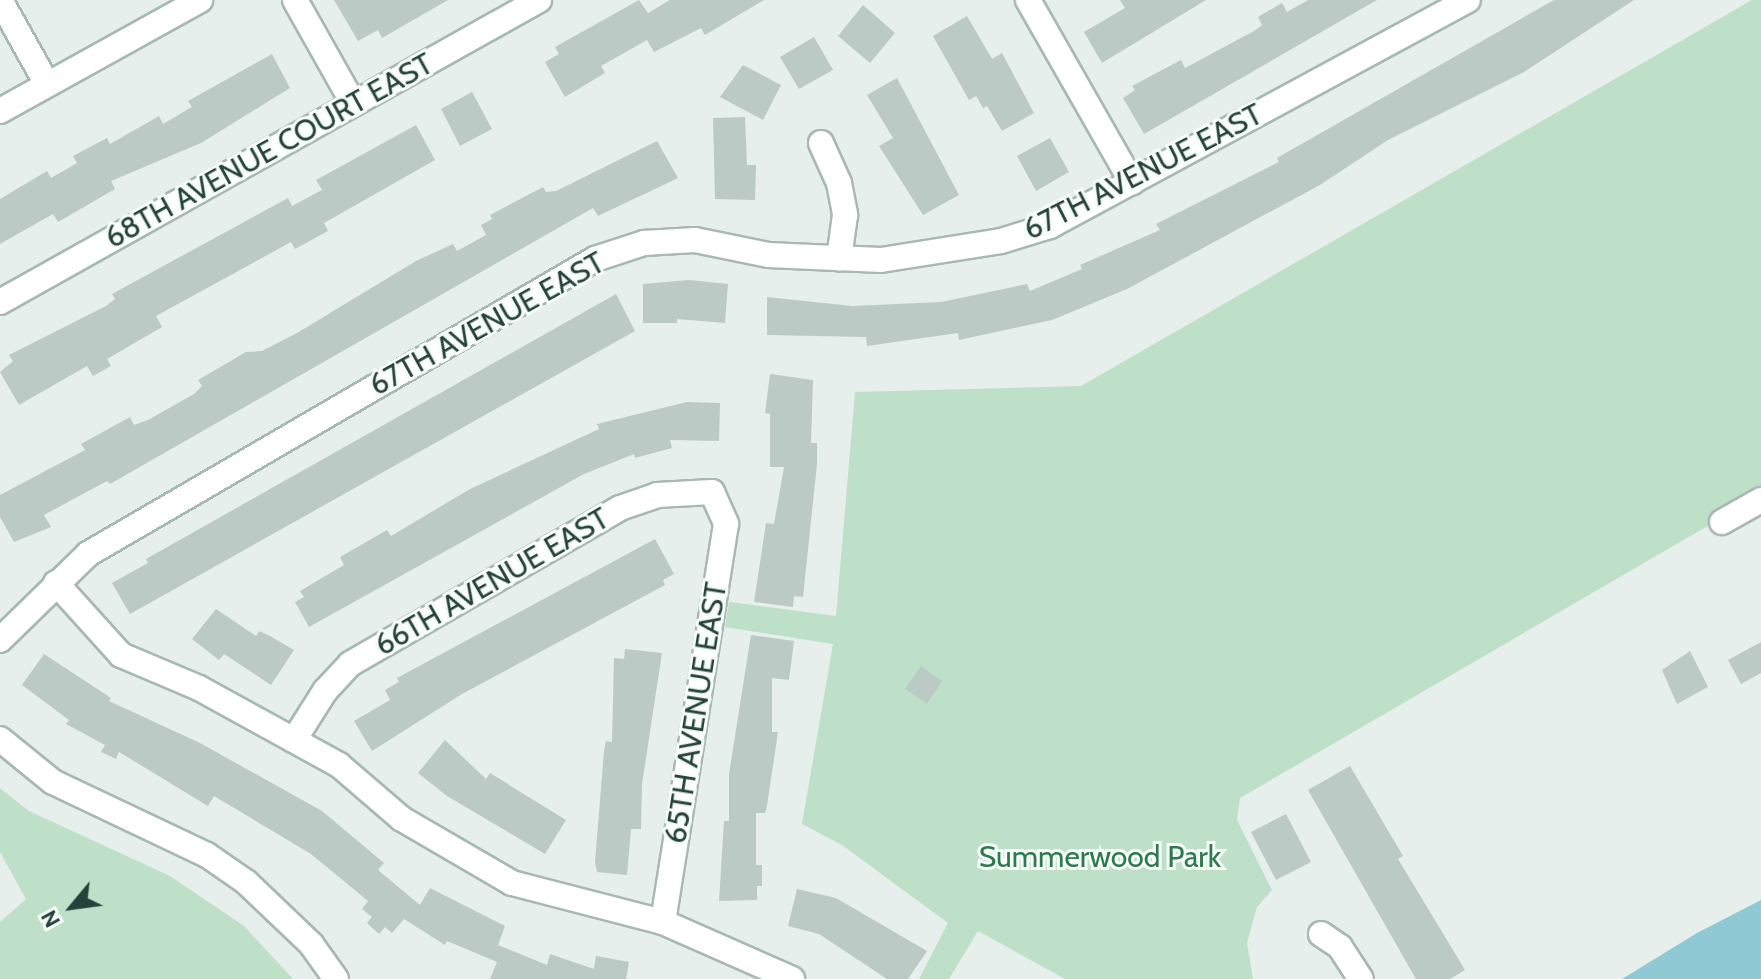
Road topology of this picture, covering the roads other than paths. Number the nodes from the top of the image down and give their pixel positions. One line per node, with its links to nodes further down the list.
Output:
1 (0, 0): 7 (street)
2 (200, 0): 7 (street)
3 (295, 0): 8 (street)
4 (539, 0): 8 (street, 68TH AVENUE COURT EAST)
5 (1028, 0): 11 (street)
6 (1468, 0): 11 (street, 67TH AVENUE EAST)
7 (47, 84): 9 (street)
8 (353, 103): 13 (street, 68TH AVENUE COURT EAST)
9 (0, 111)
10 (821, 143): 12 (street)
11 (1132, 182): 12 (street, 67TH AVENUE EAST)
12 (839, 259): 17 (street, 67TH AVENUE EAST)
13 (0, 302)
14 (1761, 500): 16 (street)
15 (722, 505): 20 (street, 66TH AVENUE EAST); 21 (street, 65TH AVENUE EAST)
16 (1722, 522)
17 (56, 583): 18 (street, 67TH AVENUE EAST); 20 (street)
18 (0, 640)
19 (0, 739): 23 (street)
20 (294, 740): 21 (street)
21 (663, 922): 24 (street)
22 (1321, 934): 25 (street)
23 (336, 979)
24 (792, 979)
25 (1361, 979)

